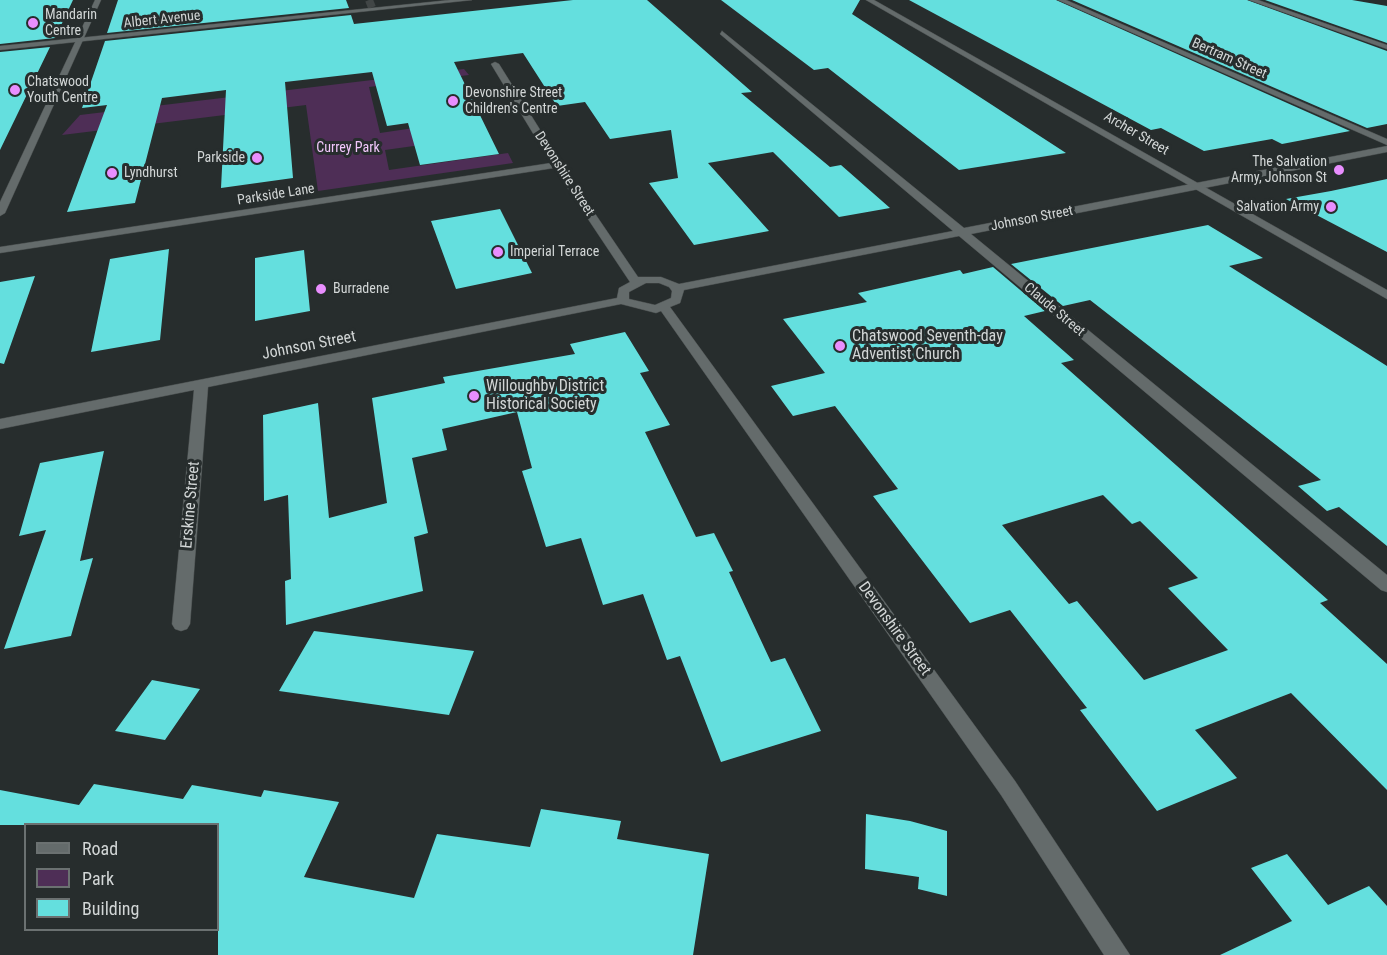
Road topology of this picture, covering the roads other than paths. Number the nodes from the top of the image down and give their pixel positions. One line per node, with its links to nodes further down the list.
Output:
1 (98, 0): 7 (street)
2 (469, 0): 7 (street, Albert Avenue)
3 (869, 0): 14 (street, Archer Street)
4 (1061, 0): 11 (street, Bertram Street)
5 (1252, 0): 8 (street)
6 (722, 33): 16 (street, Claude Street)
7 (80, 40): 9 (street, Albert Avenue); 15 (street)
8 (1387, 47)
9 (0, 48)
10 (495, 64): 13 (street, Devonshire Street)
11 (1387, 142)
12 (1387, 149): 14 (street, Johnson Street)
13 (557, 165): 17 (street, Parkside Lane); 18 (street, Devonshire Street)
14 (1196, 186): 16 (street, Johnson Street); 20 (street, Archer Street)
15 (0, 213)
16 (960, 233): 19 (street, Johnson Street); 25 (street, Claude Street)
17 (0, 250)
18 (635, 281): 19 (street); 21 (street)
19 (676, 288): 22 (street)
20 (1387, 295)
21 (623, 300): 22 (street); 23 (street, Johnson Street)
22 (664, 307): 27 (street, Devonshire Street)
23 (201, 386): 24 (street, Johnson Street); 26 (street, Erskine Street)
24 (0, 424)
25 (1387, 585)
26 (181, 624)
27 (1118, 955)

